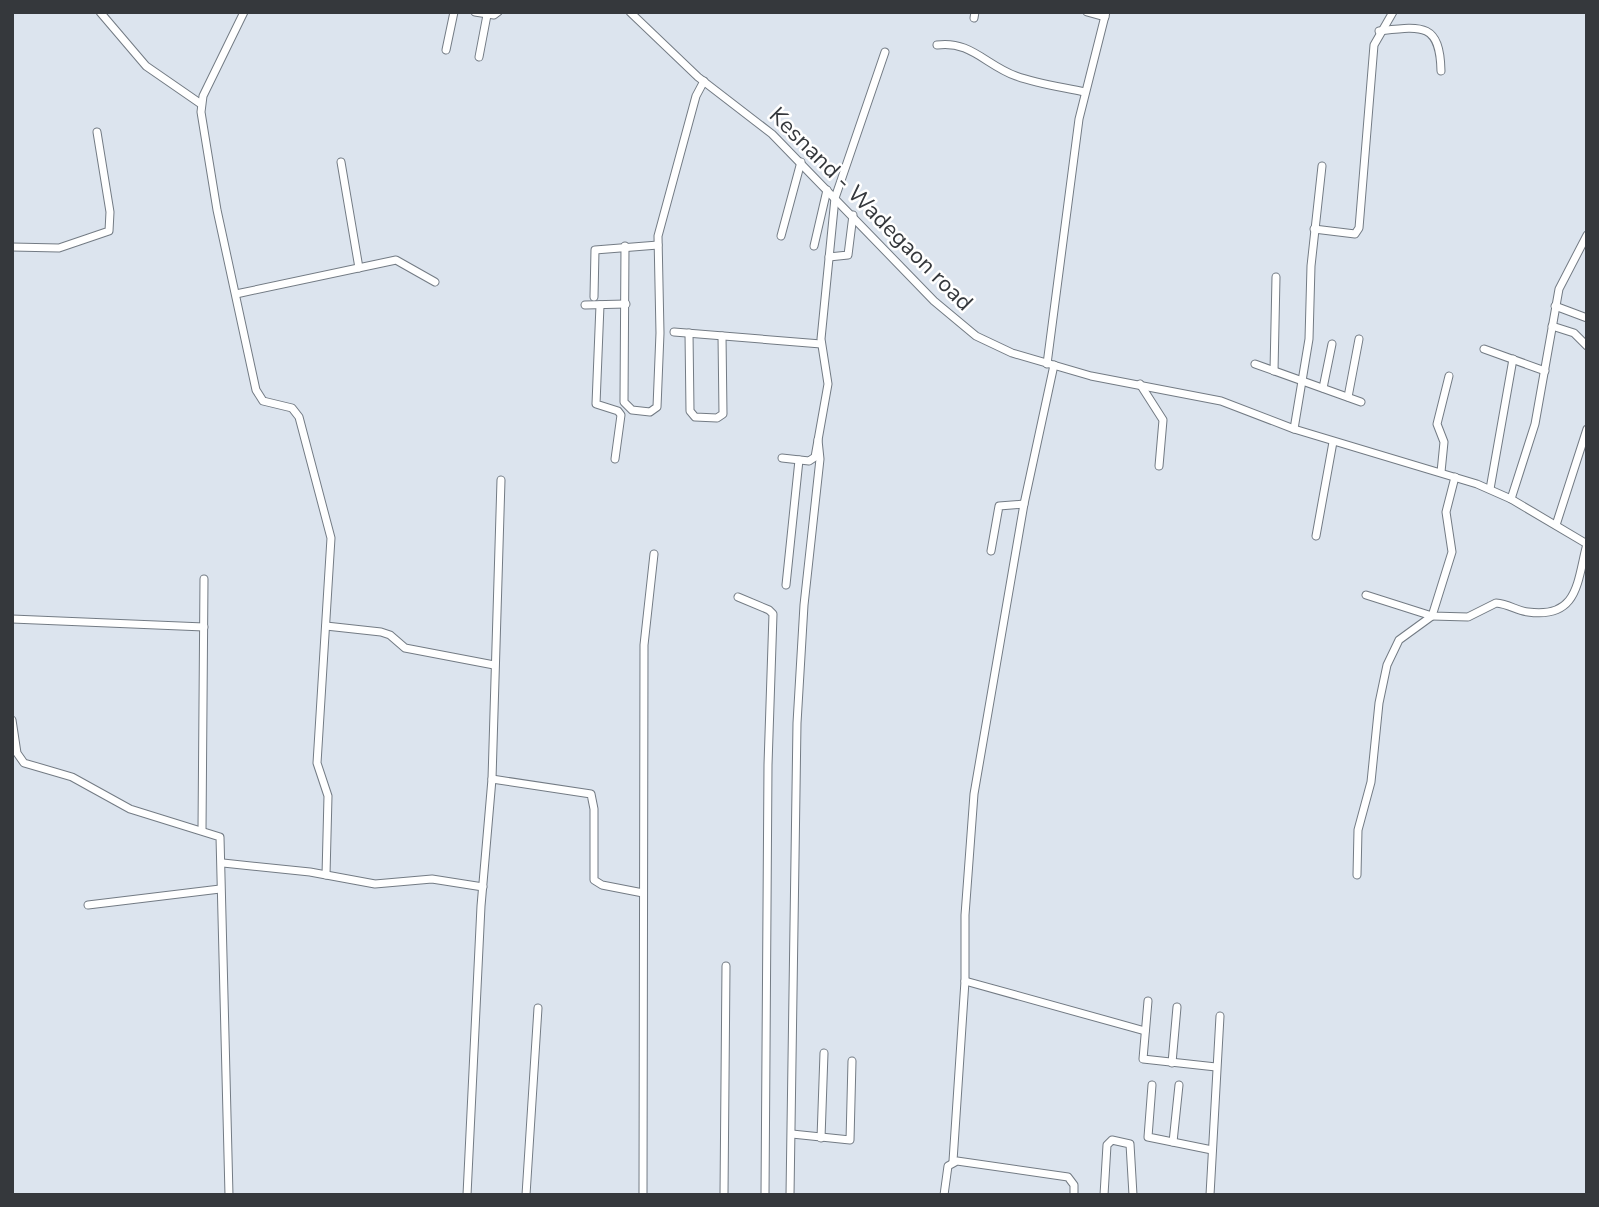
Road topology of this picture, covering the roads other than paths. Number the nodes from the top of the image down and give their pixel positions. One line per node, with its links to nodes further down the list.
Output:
1 (100, 12): 19 (street)
2 (244, 12): 19 (street)
3 (454, 12): 13 (street)
4 (475, 12): 9 (street)
5 (498, 12): 9 (street)
6 (630, 12): 17 (street, Kesnand - Wadegaon road)
7 (1087, 12): 10 (street)
8 (1393, 12): 11 (street)
9 (487, 15): 15 (street)
10 (1105, 15): 18 (street)
11 (1380, 31): 16 (street); 27 (street)
12 (937, 45): 18 (street)
13 (446, 50)
14 (885, 52): 25 (street)
15 (479, 57)
16 (1441, 71)
17 (704, 81): 22 (street, Kesnand - Wadegaon road); 30 (street)
18 (1085, 92): 56 (street)
19 (201, 104): 38 (street)
20 (97, 132): 33 (street)
21 (341, 162): 35 (street)
22 (801, 162): 24 (street, Kesnand - Wadegaon road); 29 (street)
23 (1322, 166): 27 (street)
24 (827, 190): 25 (street, Kesnand - Wadegaon road); 32 (street)
25 (835, 198): 26 (street, Kesnand - Wadegaon road); 34 (street)
26 (853, 215): 34 (street); 56 (street, Kesnand - Wadegaon road)
27 (1314, 229): 60 (street)
28 (1587, 235): 43 (street)
29 (781, 236)
30 (658, 245): 31 (street); 65 (street)
31 (625, 246): 39 (street); 40 (street)
32 (814, 246)
33 (12, 247)
34 (829, 257): 50 (street)
35 (359, 268): 37 (street); 38 (street)
36 (1276, 277): 57 (street)
37 (435, 282)
38 (236, 294): 92 (street)
39 (594, 297)
40 (626, 304): 42 (street); 65 (street)
41 (585, 305): 42 (street)
42 (600, 305): 66 (street)
43 (1555, 306): 44 (street); 45 (street)
44 (1587, 318)
45 (1552, 326): 52 (street); 58 (street)
46 (674, 332): 47 (street)
47 (689, 333): 48 (street); 48 (street)
48 (722, 336): 50 (street)
49 (1359, 338): 63 (street)
50 (821, 344): 69 (street)
51 (1332, 344): 62 (street)
52 (1587, 346)
53 (1484, 349): 54 (street)
54 (1513, 359): 58 (street); 78 (street)
55 (1255, 364): 57 (street)
56 (1051, 365): 61 (street, Kesnand - Wadegaon road); 80 (street)
57 (1274, 371): 60 (street)
58 (1545, 371): 79 (street)
59 (1449, 376): 75 (street)
60 (1303, 382): 62 (street); 67 (street)
61 (1140, 384): 67 (street, Kesnand - Wadegaon road); 74 (street)
62 (1323, 388): 63 (street)
63 (1348, 397): 64 (street)
64 (1361, 402)
65 (626, 406): 66 (street)
66 (620, 413): 71 (street)
67 (1294, 429): 70 (street, Kesnand - Wadegaon road)
68 (1587, 429): 81 (street)
69 (818, 440): 73 (street); 119 (street)
70 (1333, 442): 75 (street, Kesnand - Wadegaon road); 82 (street)
71 (615, 458)
72 (782, 458): 73 (street)
73 (799, 460): 87 (street)
74 (1159, 466)
75 (1441, 472): 76 (street, Kesnand - Wadegaon road)
76 (1455, 477): 78 (street, Kesnand - Wadegaon road); 90 (street)
77 (501, 480): 94 (street)
78 (1490, 489): 79 (street, Kesnand - Wadegaon road)
79 (1511, 499): 81 (street, Kesnand - Wadegaon road)
80 (1024, 504): 84 (street); 107 (street)
81 (1556, 524): 83 (street, Kesnand - Wadegaon road)
82 (1316, 536)
83 (1587, 544): 90 (street)
84 (991, 551)
85 (654, 554): 104 (street)
86 (204, 579): 93 (street)
87 (786, 585)
88 (1366, 595): 90 (street)
89 (738, 597): 129 (street)
90 (1432, 616): 101 (street)
91 (12, 619): 93 (street)
92 (326, 626): 94 (street); 100 (street)
93 (204, 627): 98 (street)
94 (494, 664): 97 (street)
95 (12, 720): 96 (street)
96 (13, 730): 98 (street)
97 (492, 779): 102 (street); 104 (street)
98 (202, 830): 99 (street)
99 (223, 863): 100 (street); 103 (street)
100 (326, 875): 102 (street)
101 (1357, 875)
102 (483, 887): 125 (street)
103 (220, 889): 105 (street); 124 (street)
104 (643, 893): 127 (street)
105 (88, 905)
106 (726, 966): 128 (street)
107 (965, 981): 112 (street); 123 (street)
108 (1148, 1001): 112 (street)
109 (1177, 1007): 115 (street)
110 (538, 1008): 126 (street)
111 (1220, 1016): 116 (street)
112 (1145, 1031): 115 (street)
113 (824, 1054): 120 (street)
114 (852, 1061): 120 (street)
115 (1172, 1063): 116 (street)
116 (1216, 1067): 122 (street)
117 (1152, 1085): 121 (street)
118 (1179, 1086): 121 (street)
119 (792, 1134): 120 (street); 130 (street)
120 (821, 1138)
121 (1172, 1142): 122 (street)
122 (1212, 1150): 135 (street)
123 (953, 1161): 131 (street); 132 (street)
124 (229, 1195)
125 (467, 1195)
126 (526, 1195)
127 (643, 1195)
128 (724, 1195)
129 (765, 1195)
130 (790, 1195)
131 (944, 1195)
132 (1074, 1195)
133 (1104, 1195): 134 (street)
134 (1133, 1195)
135 (1210, 1195)

